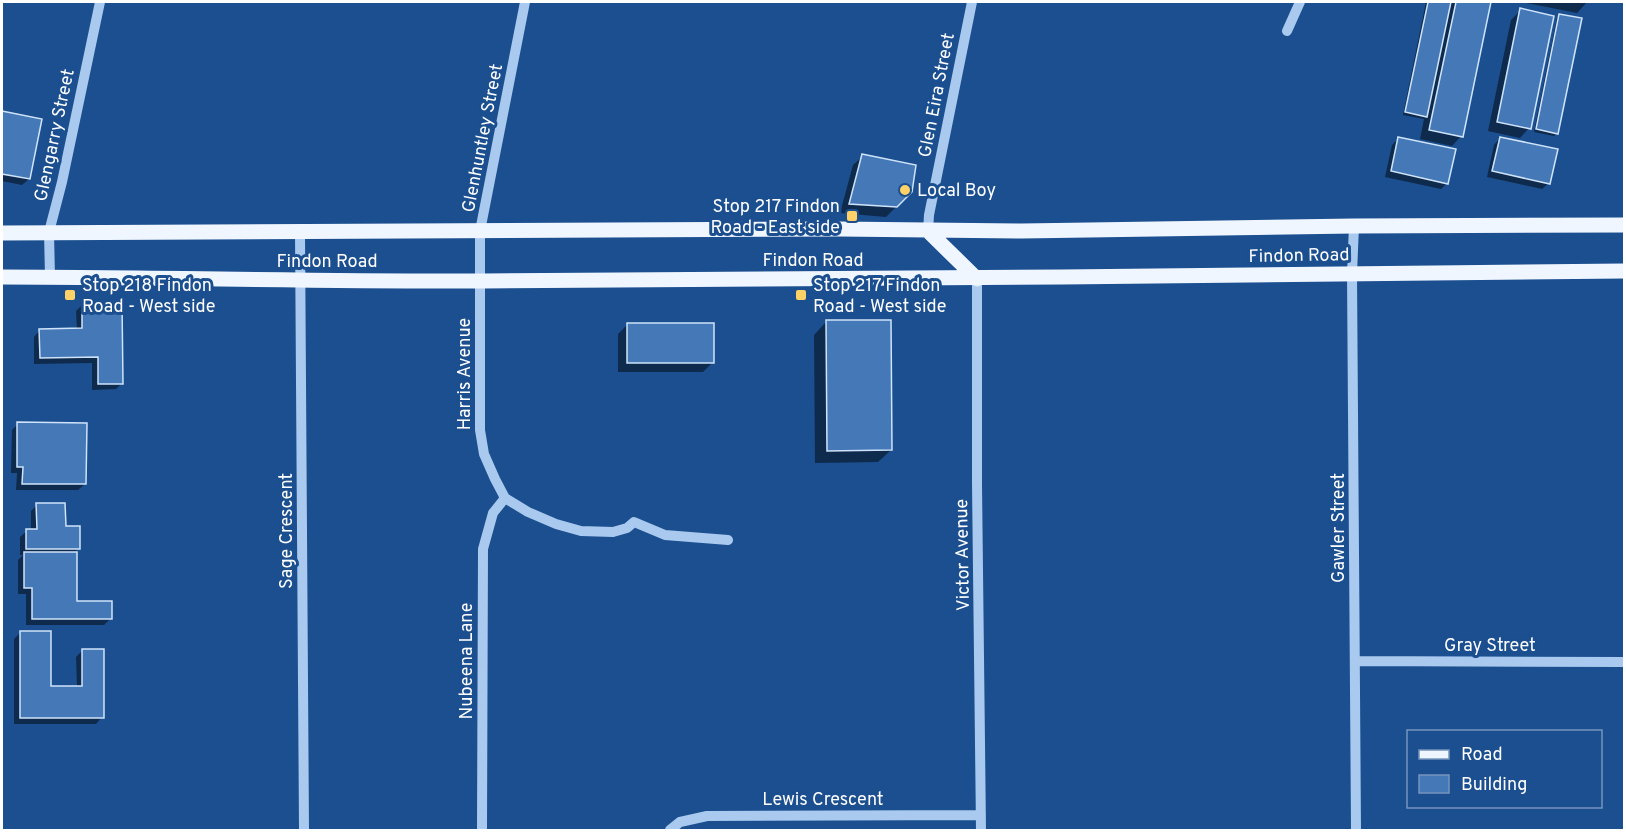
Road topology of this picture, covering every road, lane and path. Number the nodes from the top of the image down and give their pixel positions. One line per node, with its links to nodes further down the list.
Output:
1 (100, 2): 10 (street, Glengarry Street)
2 (525, 2): 8 (street, Glenhuntley Street)
3 (972, 2): 9 (street, Glen Eira Street)
4 (1300, 2): 5 (street)
5 (1287, 31)
6 (1624, 225): 7 (main road, Findon Road)
7 (1354, 226): 9 (main road, Findon Road); 14 (street, Gawler Street)
8 (480, 231): 9 (main road, Findon Road); 11 (main road, Findon Road); 19 (street, Glenhuntley Street)
9 (928, 231): 17 (main road)
10 (49, 232): 11 (main road, Findon Road); 12 (main road, Findon Road); 16 (street, Glengarry Street)
11 (300, 232): 18 (street, Sage Crescent)
12 (2, 233)
13 (1624, 271): 14 (main road, Findon Road)
14 (1352, 274): 17 (main road, Findon Road); 22 (street, Gawler Street)
15 (2, 277): 16 (main road, Findon Road)
16 (50, 277): 18 (main road, Findon Road)
17 (977, 279): 19 (main road, Findon Road); 24 (street, Victor Avenue)
18 (302, 281): 19 (main road, Findon Road); 25 (street, Sage Crescent)
19 (480, 282): 20 (street, Harris Avenue)
20 (506, 498): 21 (street); 26 (street, Nubeena Lane)
21 (728, 540)
22 (1355, 661): 23 (street, Gray Street); 29 (street, Gawler Street)
23 (1624, 662)
24 (981, 815): 27 (street, Lewis Crescent); 28 (street, Victor Avenue)
25 (304, 831)
26 (482, 831)
27 (670, 831)
28 (981, 831)
29 (1356, 831)

